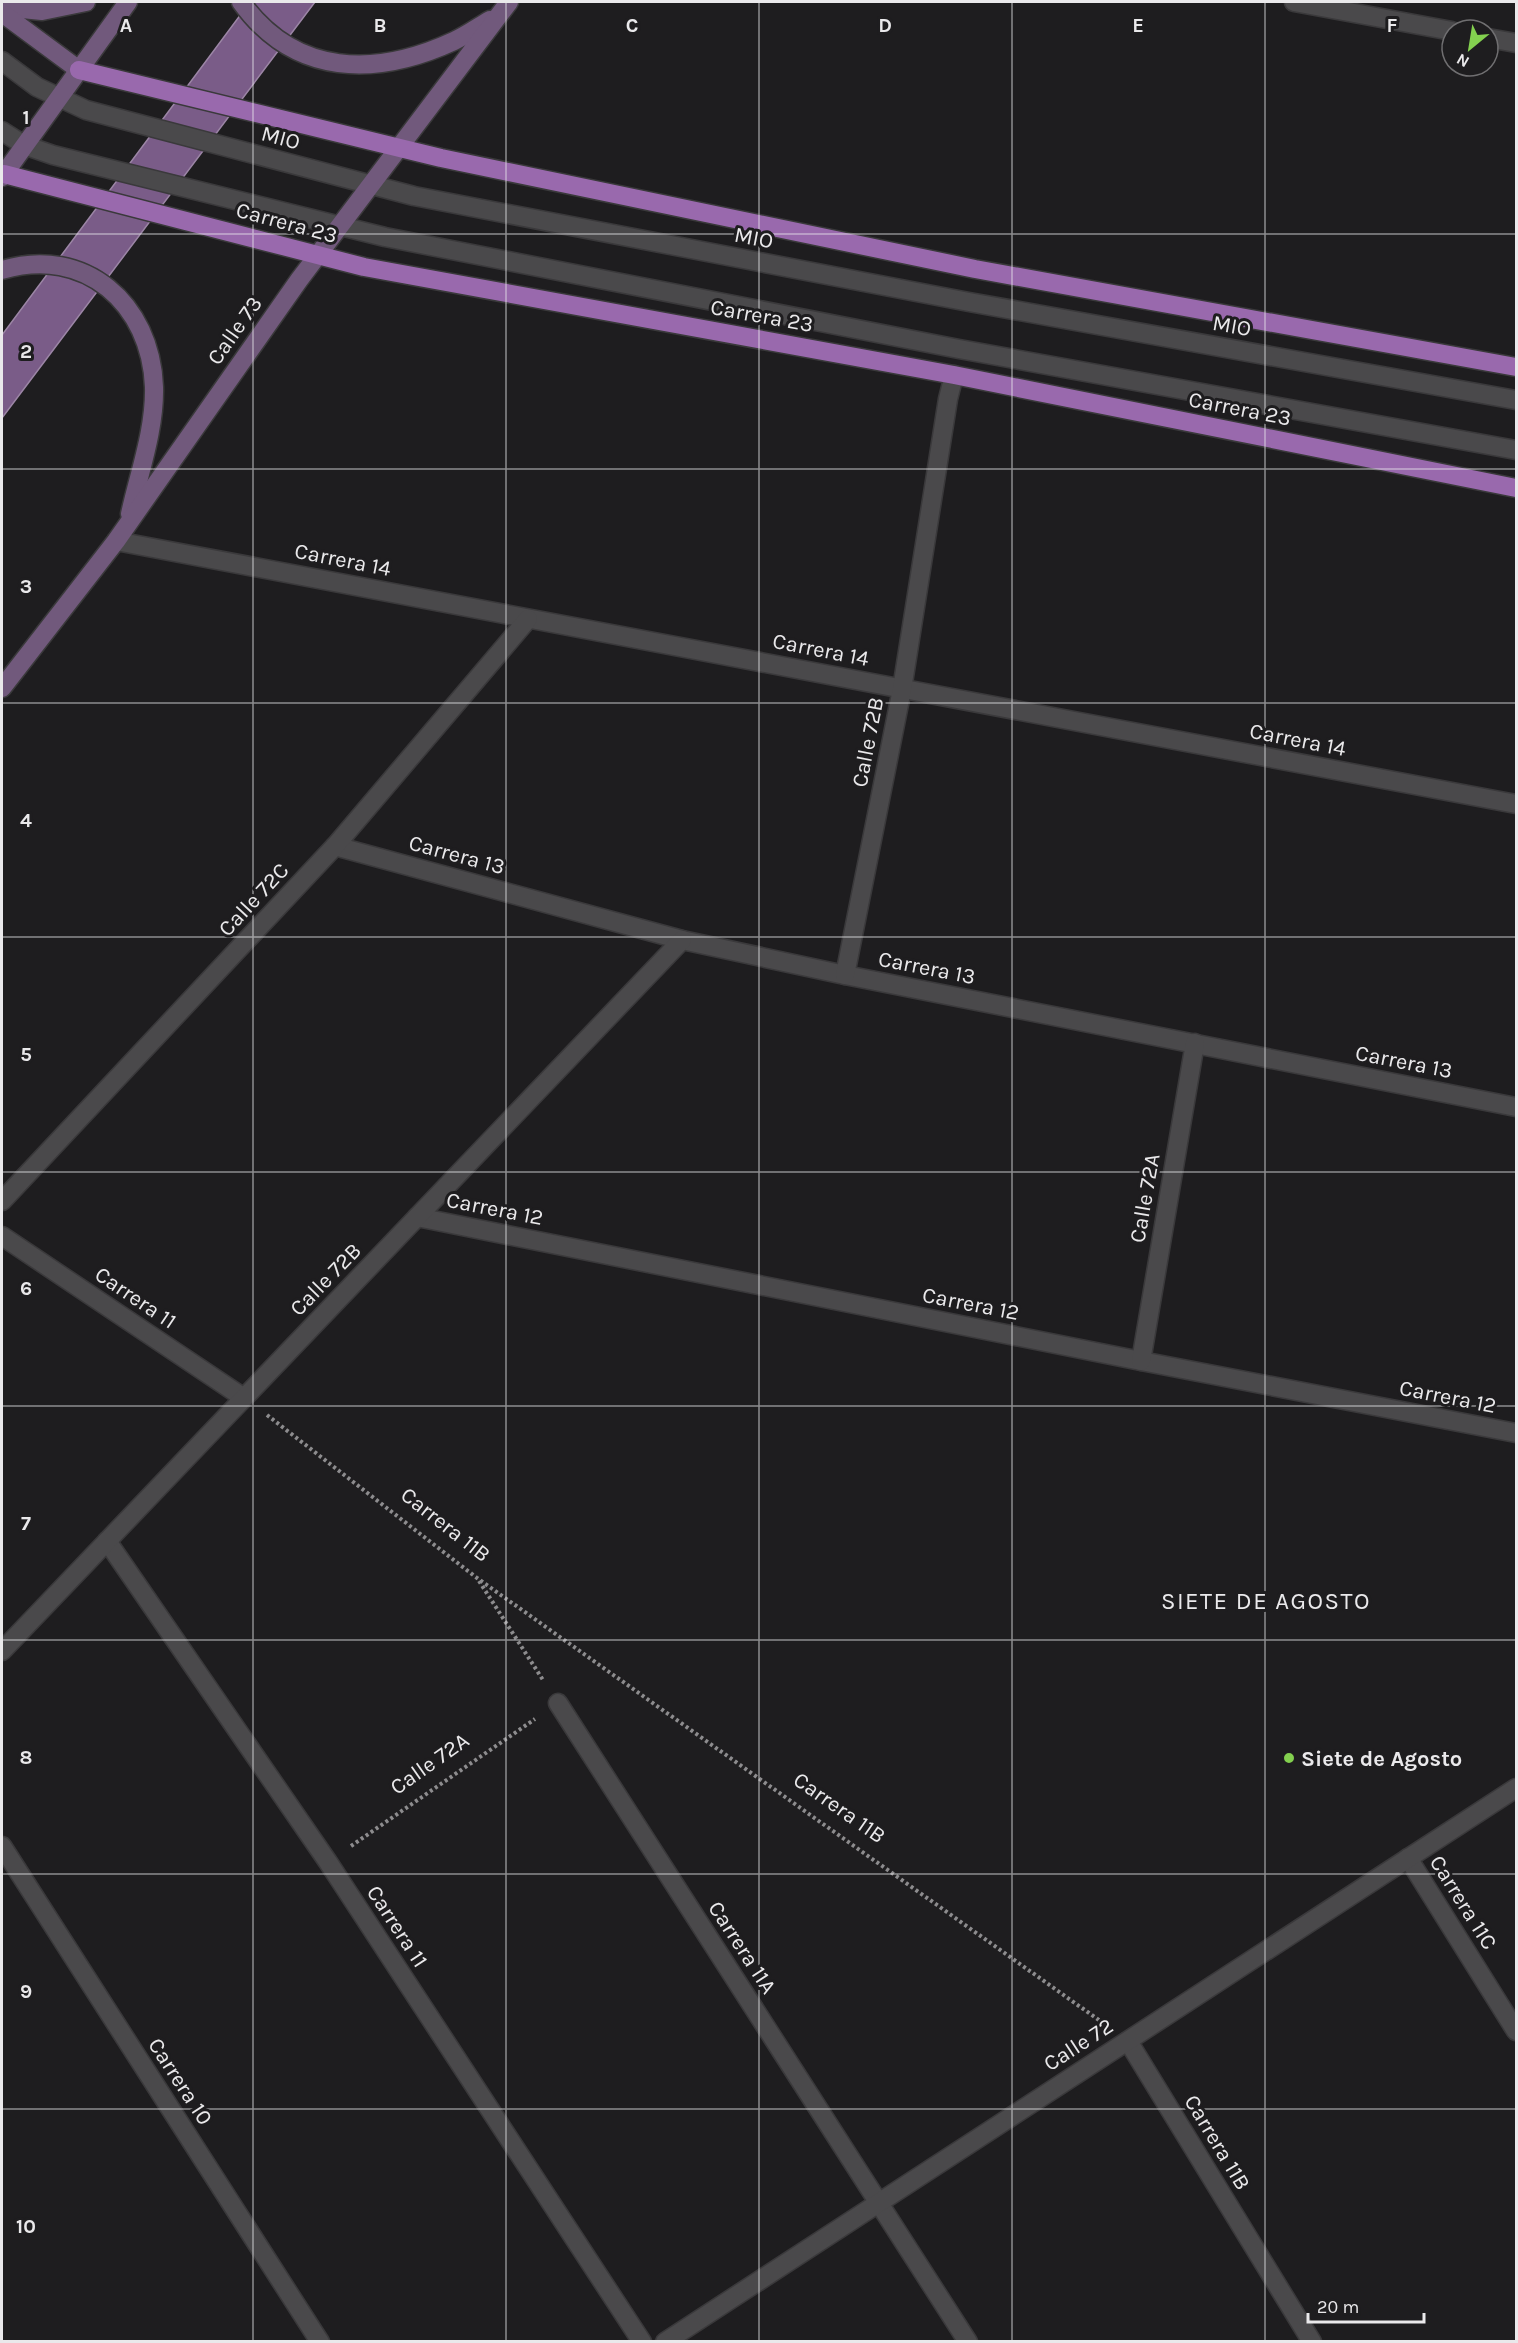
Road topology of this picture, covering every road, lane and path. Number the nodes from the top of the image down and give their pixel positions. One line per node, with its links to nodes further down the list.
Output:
1 (86, 2): 5 (main road)
2 (128, 2): 12 (main road)
3 (241, 2): 6 (main road)
4 (1294, 2): 8 (street)
5 (2, 7)
6 (503, 9): 16 (main road, Calle 73)
7 (2, 13): 12 (main road)
8 (1440, 29)
9 (1500, 40): 10 (street)
10 (1516, 43)
11 (2, 61): 13 (street, MIO)
12 (79, 70): 13 (main road); 16 (main road)
13 (59, 99): 15 (main road); 18 (street, MIO)
14 (2, 131): 15 (street)
15 (24, 146): 17 (main road); 19 (street)
16 (400, 148): 18 (main road, Calle 73); 22 (main road)
17 (2, 174): 20 (main road, Carrera 23)
18 (371, 185): 19 (main road, Calle 73); 24 (street, MIO)
19 (340, 226): 20 (main road, Calle 73); 25 (street)
20 (318, 255): 23 (main road, Carrera 23); 27 (main road, Calle 73)
21 (2, 270): 27 (main road)
22 (1516, 368)
23 (954, 375): 26 (main road, Carrera 23); 31 (street, Calle 72B)
24 (1516, 400)
25 (1516, 450)
26 (1516, 488)
27 (129, 520): 28 (main road, Calle 73)
28 (116, 541): 29 (street, Carrera 14); 30 (main road, Calle 73)
29 (528, 619): 31 (street, Carrera 14); 33 (street, Calle 72C)
30 (2, 688)
31 (902, 689): 32 (street, Carrera 14); 35 (street, Calle 72B)
32 (1516, 804)
33 (335, 846): 34 (street, Carrera 13); 38 (street, Calle 72C)
34 (682, 940): 35 (street, Carrera 13); 39 (street, Calle 72B)
35 (845, 975): 36 (street, Carrera 13)
36 (1195, 1043): 37 (street, Carrera 13); 41 (street, Calle 72A)
37 (1516, 1107)
38 (2, 1201)
39 (417, 1217): 41 (street, Carrera 12); 42 (street, Calle 72B)
40 (2, 1236): 42 (street, Carrera 11)
41 (1141, 1361): 43 (street, Carrera 12)
42 (244, 1398): 44 (street, Calle 72B); 45 (path, Carrera 11B)
43 (1516, 1433)
44 (107, 1540): 46 (street, Calle 72B); 51 (street, Carrera 11)
45 (477, 1578): 47 (path); 53 (path, Carrera 11B)
46 (2, 1651)
47 (558, 1703): 51 (path, Calle 72A); 54 (street, Carrera 11A)
48 (1516, 1788): 50 (street, Calle 72)
49 (2, 1846): 55 (street, Carrera 10)
50 (1408, 1858): 52 (street, Carrera 11C); 53 (street, Calle 72)
51 (328, 1862): 56 (street, Carrera 11)
52 (1516, 2031)
53 (1128, 2041): 54 (street, Calle 72); 59 (street, Carrera 11B)
54 (879, 2202): 57 (street, Calle 72); 58 (street, Carrera 11A)
55 (320, 2342)
56 (642, 2342)
57 (665, 2342)
58 (968, 2342)
59 (1312, 2342)

